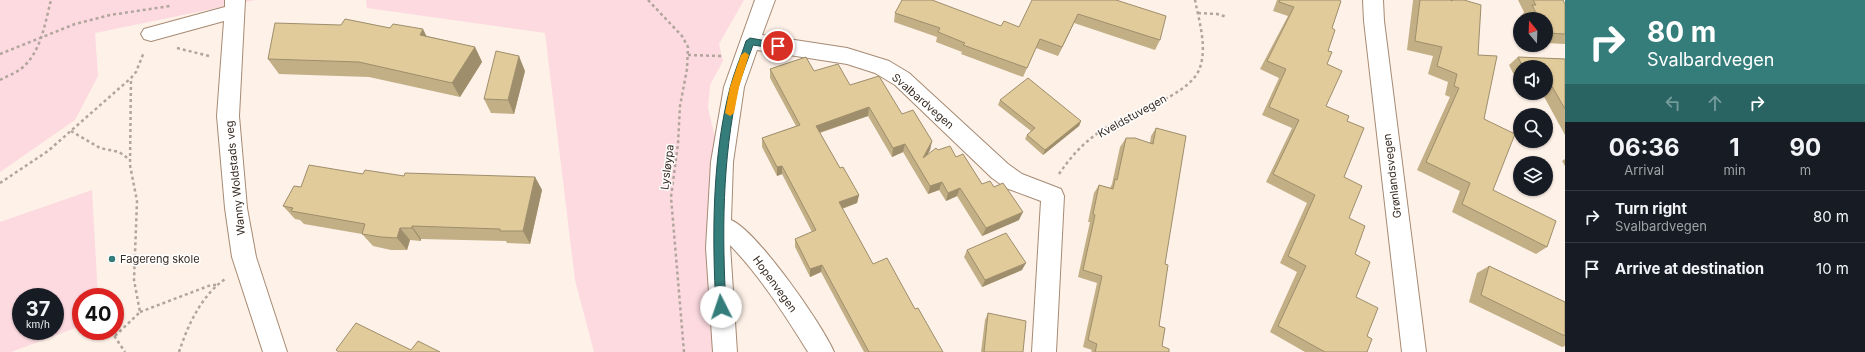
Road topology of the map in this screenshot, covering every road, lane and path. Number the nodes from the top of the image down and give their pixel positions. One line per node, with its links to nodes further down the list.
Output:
1 (51, 0): 10 (path)
2 (648, 0): 14 (path, Lysløypa)
3 (766, 0): 12 (street)
4 (1196, 0): 8 (path, Kveldstuvegen)
5 (1373, 0): 35 (street, Grønlandsvegen)
6 (174, 6): 10 (path)
7 (235, 6): 11 (street); 15 (street, Wanny Woldstads veg)
8 (1198, 13): 9 (path); 21 (path, Kveldstuvegen)
9 (1226, 16)
10 (41, 37): 13 (path); 17 (path)
11 (149, 37): 15 (path); 16 (path)
12 (747, 51): 14 (path); 21 (street, Svalbardvegen); 22 (street)
13 (0, 54)
14 (688, 55): 31 (path, Lysløypa)
15 (232, 56): 30 (street, Wanny Woldstads veg)
16 (131, 78): 18 (path); 19 (path)
17 (0, 80)
18 (71, 131): 19 (path); 20 (path)
19 (130, 160): 25 (path)
20 (0, 182)
21 (1053, 196): 34 (street)
22 (719, 225): 32 (street); 33 (street, Hopenvegen)
23 (229, 278): 24 (path)
24 (217, 285): 25 (path); 29 (path)
25 (140, 312): 26 (path)
26 (124, 327)
27 (118, 340): 28 (path)
28 (125, 352)
29 (179, 352)
30 (275, 352)
31 (684, 352)
32 (725, 352)
33 (822, 352)
34 (1044, 352)
35 (1414, 352)

